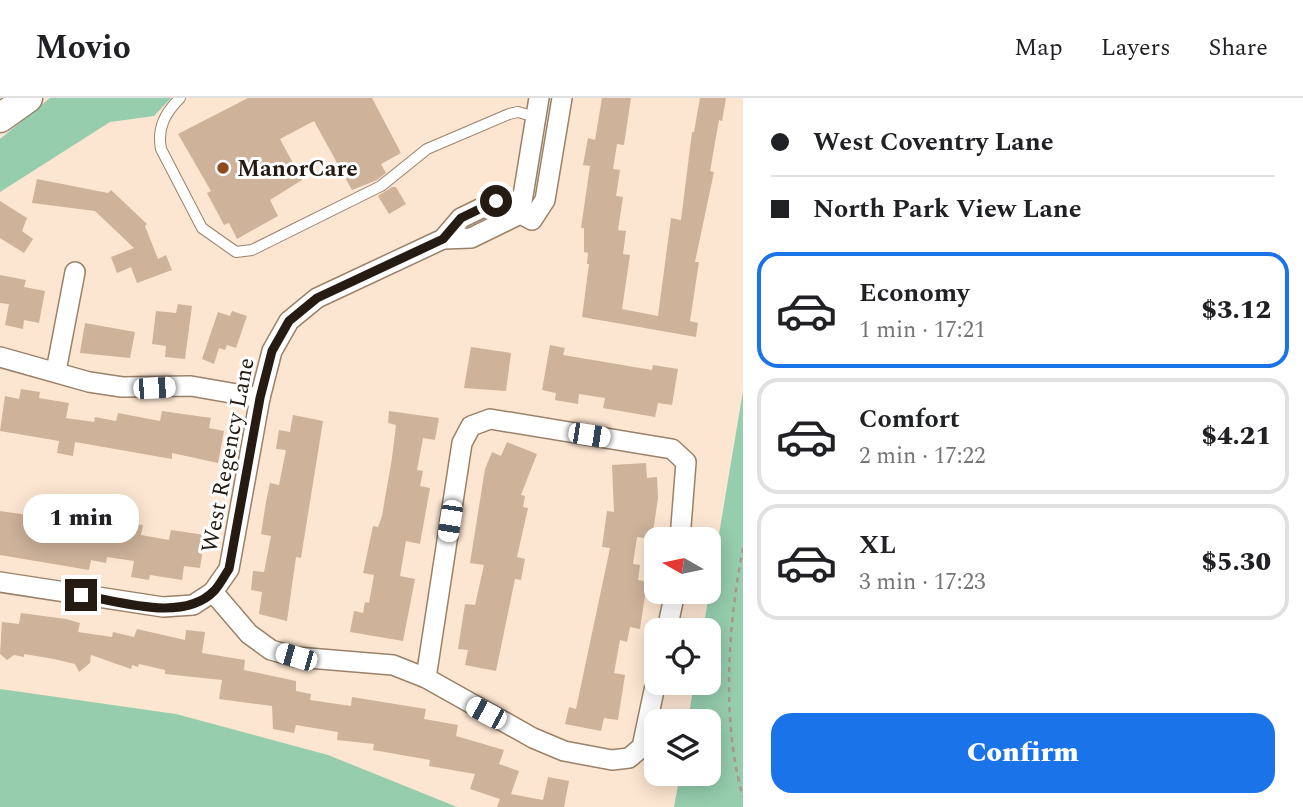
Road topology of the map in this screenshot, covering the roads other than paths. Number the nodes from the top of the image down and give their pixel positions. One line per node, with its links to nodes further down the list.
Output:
1 (28, 98): 5 (main road)
2 (180, 98): 4 (lane)
3 (562, 98): 6 (street)
4 (538, 108): 6 (street); 7 (street)
5 (0, 118)
6 (558, 121): 7 (street)
7 (526, 217): 11 (street, West Regency Lane)
8 (75, 272): 10 (street)
9 (0, 357): 10 (street)
10 (56, 371): 11 (street)
11 (260, 398): 14 (street, West Regency Lane)
12 (681, 527): 15 (street)
13 (0, 582): 14 (street)
14 (213, 592): 15 (street)
15 (426, 678): 16 (street)
16 (653, 695)

